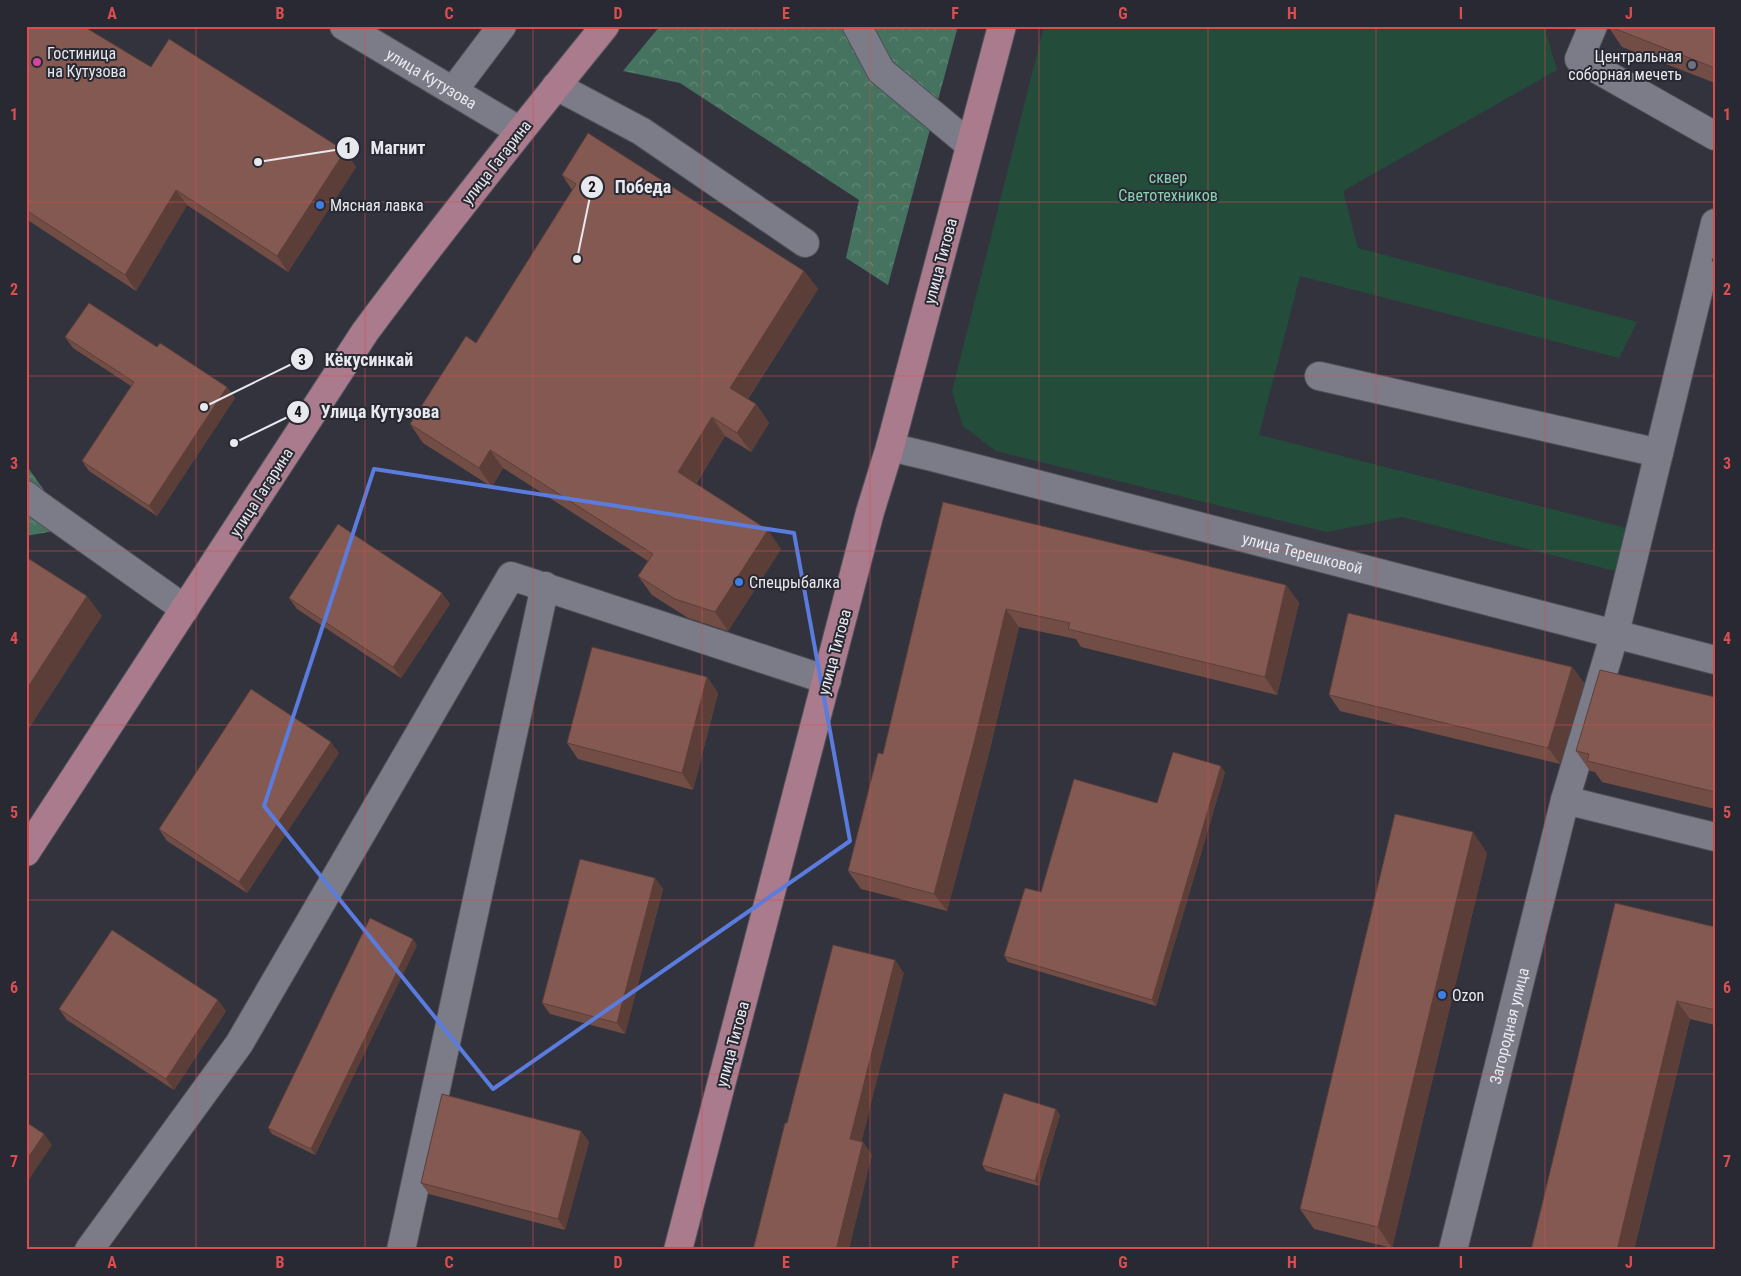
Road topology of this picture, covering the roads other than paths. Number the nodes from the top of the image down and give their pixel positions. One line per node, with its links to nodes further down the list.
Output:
1 (344, 26): 8 (street, улица Кутузова)
2 (502, 26): 8 (street)
3 (605, 26): 7 (main road, улица Гагарина)
4 (857, 26): 11 (street)
5 (1002, 26): 11 (main road, улица Титова)
6 (1593, 26): 10 (street)
7 (556, 86): 9 (main road, улица Гагарина); 13 (street)
8 (453, 91): 9 (street, улица Кутузова)
9 (520, 131): 19 (main road, улица Гагарина)
10 (1715, 136)
11 (970, 144): 15 (main road, улица Титова)
12 (1715, 223): 16 (street, Загородная улица)
13 (805, 243)
14 (1319, 376): 16 (street)
15 (890, 447): 20 (street, улица Терешковой); 22 (main road, улица Титова)
16 (1659, 453): 20 (street, Загородная улица)
17 (30, 507): 19 (street)
18 (545, 586): 22 (street); 26 (street); 27 (street)
19 (185, 609): 25 (main road, улица Гагарина)
20 (1614, 634): 21 (street, улица Терешковой); 23 (street, Загородная улица)
21 (1715, 660)
22 (827, 680): 28 (main road, улица Титова)
23 (1565, 800): 24 (street); 29 (street, Загородная улица)
24 (1715, 837)
25 (26, 852)
26 (89, 1250)
27 (401, 1250)
28 (678, 1250)
29 (1452, 1250)

